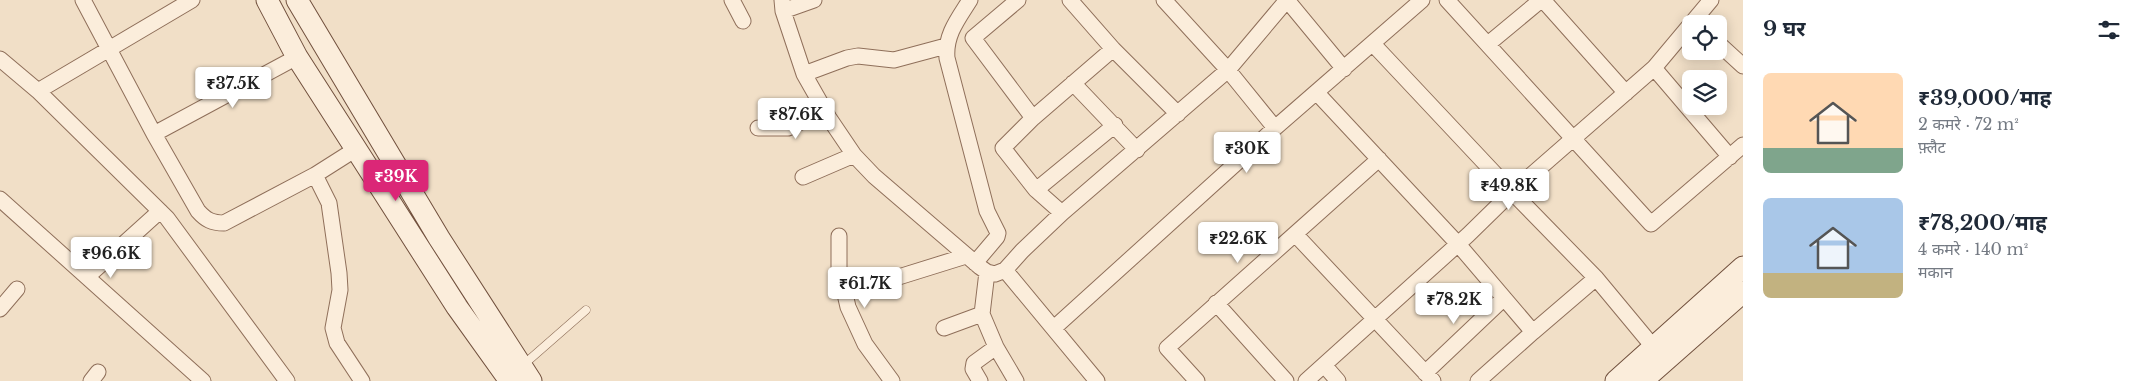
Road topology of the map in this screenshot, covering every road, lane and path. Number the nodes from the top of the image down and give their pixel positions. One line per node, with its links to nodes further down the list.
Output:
1 (83, 0): 24 (street)
2 (192, 0): 24 (street)
3 (268, 0): 26 (main road)
4 (297, 0): 81 (main road)
5 (732, 0): 18 (street)
6 (814, 0): 16 (street)
7 (970, 0): 22 (street)
8 (1018, 0): 39 (street)
9 (1070, 0): 23 (street)
10 (1287, 0): 30 (street); 31 (street)
11 (1422, 0): 20 (street)
12 (1447, 0): 21 (street)
13 (1542, 0): 21 (street); 36 (street)
14 (1170, 2): 31 (street)
15 (1706, 2): 17 (street)
16 (783, 5): 32 (street)
17 (1699, 15)
18 (743, 21)
19 (1682, 37): 29 (street)
20 (1372, 44): 30 (street); 54 (street)
21 (1488, 44): 44 (street)
22 (946, 46): 32 (street); 61 (street)
23 (1113, 49): 33 (street); 38 (street)
24 (108, 50): 34 (street); 43 (street)
25 (1727, 51): 28 (street)
26 (297, 57): 43 (street); 46 (main road)
27 (0, 59): 34 (street)
28 (1743, 66)
29 (1654, 68): 36 (street); 49 (street)
30 (1344, 69): 35 (street)
31 (1228, 70): 38 (street); 42 (street)
32 (804, 74): 37 (street)
33 (1073, 84): 39 (street); 40 (street)
34 (38, 91): 56 (street)
35 (1317, 93): 42 (street); 50 (street)
36 (1626, 93): 44 (street)
37 (825, 110): 41 (street); 48 (street)
38 (1178, 114): 47 (street)
39 (1033, 118): 53 (street)
40 (1115, 125): 47 (street); 53 (street)
41 (758, 128)
42 (1275, 128): 76 (street)
43 (154, 134): 51 (street)
44 (1575, 139): 49 (street); 54 (street)
45 (1743, 145): 49 (street)
46 (356, 149): 51 (street); 81 (main road)
47 (1138, 150): 57 (street)
48 (854, 155): 52 (street); 61 (street)
49 (1730, 157)
50 (1380, 159): 58 (street); 60 (street)
51 (315, 175): 85 (street)
52 (803, 177)
53 (1036, 190): 57 (street)
54 (1512, 192): 60 (street); 65 (street)
55 (0, 199): 64 (street)
56 (160, 211): 64 (street); 84 (street)
57 (1062, 213): 63 (street)
58 (1295, 234): 70 (street); 74 (street)
59 (839, 236): 86 (street)
60 (1458, 244): 69 (street); 74 (street)
61 (976, 264): 63 (street); 66 (street); 73 (street)
62 (1743, 267): 79 (main road)
63 (1005, 270): 76 (street)
64 (86, 277): 83 (street)
65 (1596, 278): 77 (street); 79 (street)
66 (889, 280)
67 (17, 289): 71 (street)
68 (1742, 293): 79 (main road)
69 (1504, 298): 77 (street); 82 (street)
70 (1216, 303): 90 (street); 91 (street)
71 (0, 309)
72 (586, 310): 81 (lane)
73 (982, 314): 75 (street); 78 (street)
74 (1374, 320): 80 (street); 82 (street)
75 (944, 328)
76 (1054, 328): 89 (street)
77 (1533, 332): 94 (street)
78 (996, 347): 87 (street); 88 (street)
79 (1658, 354): 95 (main road); 96 (main road)
80 (1324, 365): 92 (street); 93 (street)
81 (520, 376)
82 (1429, 377)
83 (202, 381)
84 (287, 381)
85 (362, 381)
86 (892, 381)
87 (980, 381)
88 (1016, 381)
89 (1097, 381)
90 (1197, 381)
91 (1286, 381)
92 (1306, 381)
93 (1338, 381)
94 (1478, 381)
95 (1616, 381)
96 (1642, 381)

